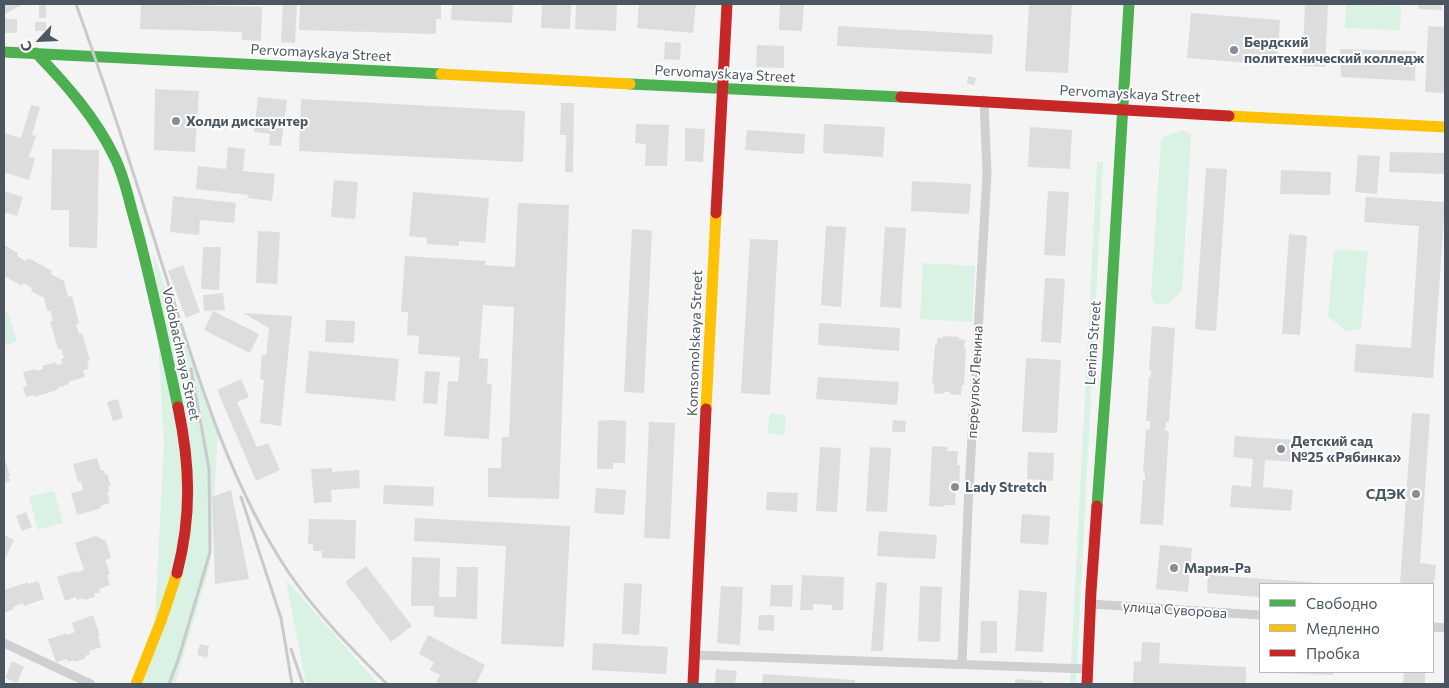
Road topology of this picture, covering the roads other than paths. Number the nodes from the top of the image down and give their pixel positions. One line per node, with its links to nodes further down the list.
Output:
1 (727, 4): 5 (main road, Komsomolskaya Street)
2 (1129, 4): 7 (main road, Lenina Street)
3 (4, 52): 4 (main road, Pervomayskaya Street)
4 (36, 53): 5 (main road, Pervomayskaya Street); 16 (main road, Vodobachnaya Street)
5 (722, 89): 6 (main road, Pervomayskaya Street); 12 (main road, Komsomolskaya Street)
6 (984, 100): 7 (main road, Pervomayskaya Street); 13 (street, переулок Ленина)
7 (1122, 110): 8 (main road, Pervomayskaya Street); 9 (main road, Lenina Street)
8 (1445, 127)
9 (1091, 604): 10 (street, улица Суворова); 14 (main road, Lenina Street)
10 (1259, 615)
11 (4, 643): 15 (street)
12 (695, 655): 13 (street); 17 (main road, Komsomolskaya Street)
13 (962, 664): 14 (street)
14 (1087, 669): 18 (main road, Lenina Street)
15 (91, 684)
16 (136, 684)
17 (693, 684)
18 (1087, 684)

